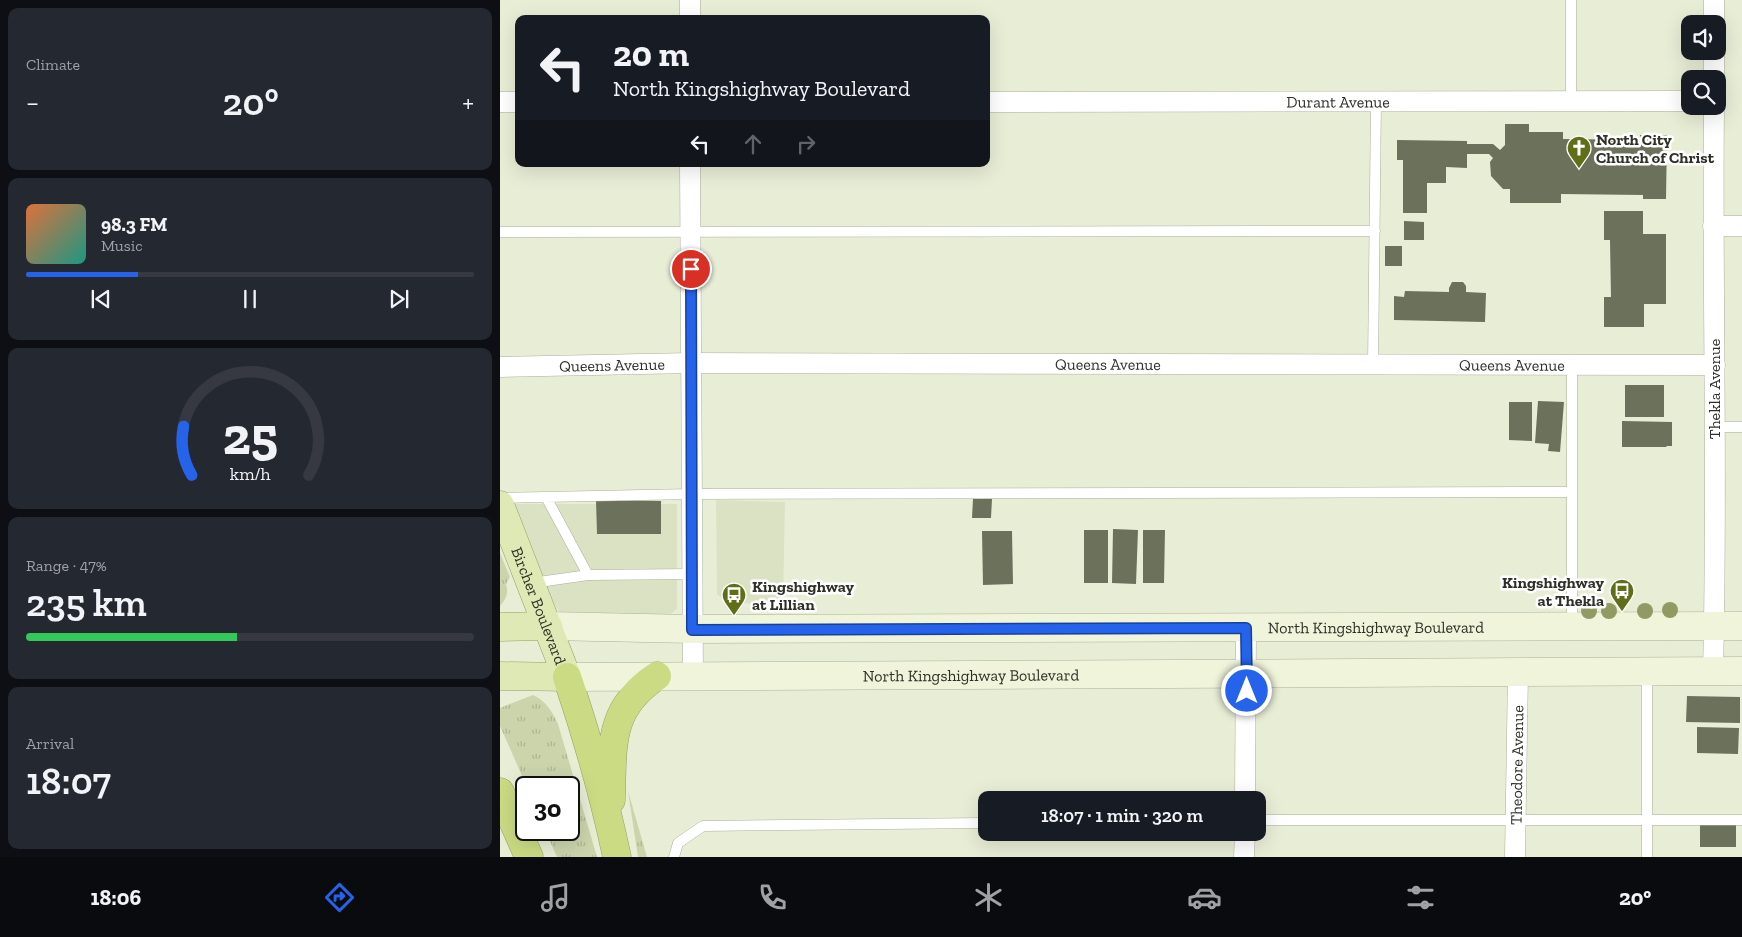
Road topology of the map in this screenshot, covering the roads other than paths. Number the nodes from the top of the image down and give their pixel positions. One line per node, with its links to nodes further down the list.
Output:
1 (690, 0): 4 (street)
2 (1571, 0): 6 (lane)
3 (1714, 0): 5 (street)
4 (690, 15)
5 (1714, 15)
6 (1571, 100): 7 (street, Durant Avenue); 11 (street, Durant Avenue)
7 (1681, 101)
8 (500, 102): 9 (street)
9 (515, 102)
10 (990, 102): 11 (street, Durant Avenue)
11 (1376, 102): 17 (lane)
12 (1714, 115): 14 (street, Thekla Avenue)
13 (690, 167): 16 (street)
14 (1713, 226): 15 (street); 22 (street, Thekla Avenue)
15 (1742, 226)
16 (691, 231): 17 (lane); 18 (lane); 19 (street)
17 (1374, 231): 20 (lane)
18 (500, 232)
19 (691, 363): 20 (street, Queens Avenue); 23 (street, Queens Avenue); 27 (street)
20 (1373, 365): 21 (street, Queens Avenue)
21 (1572, 365): 22 (street, Queens Avenue); 26 (lane)
22 (1715, 365): 24 (street, Thekla Avenue)
23 (500, 367)
24 (1715, 427): 25 (lane); 38 (street, Thekla Avenue)
25 (1742, 427)
26 (1572, 492): 27 (lane); 37 (lane)
27 (692, 494): 28 (lane); 31 (street)
28 (546, 497): 29 (lane); 32 (lane)
29 (500, 498)
30 (500, 505): 33 (main road, Bircher Boulevard)
31 (692, 574): 32 (lane); 40 (street)
32 (588, 575): 33 (lane)
33 (531, 583): 34 (main road, Bircher Boulevard)
34 (548, 626): 36 (main road, North Kingshighway Boulevard); 40 (main road, North Kingshighway Boulevard); 49 (main road, Bircher Boulevard)
35 (1742, 626): 38 (main road, North Kingshighway Boulevard)
36 (500, 627)
37 (1572, 627): 38 (main road, North Kingshighway Boulevard); 39 (main road, North Kingshighway Boulevard)
38 (1714, 627): 42 (street, Thekla Avenue)
39 (1246, 628): 40 (main road, North Kingshighway Boulevard); 45 (street)
40 (692, 630): 48 (street)
41 (1647, 671): 42 (main road, North Kingshighway Boulevard); 44 (main road, North Kingshighway Boulevard); 54 (lane)
42 (1713, 671): 43 (main road, North Kingshighway Boulevard)
43 (1742, 671)
44 (1518, 672): 45 (main road, North Kingshighway Boulevard); 53 (street, Theodore Avenue)
45 (1247, 673): 48 (main road, North Kingshighway Boulevard); 50 (street)
46 (508, 676): 49 (main road, North Kingshighway Boulevard)
47 (658, 676): 48 (main road, North Kingshighway Boulevard); 49 (main road, North Kingshighway Boulevard); 57 (highway)
48 (692, 676)
49 (567, 677): 57 (highway)
50 (1245, 791)
51 (500, 792): 59 (highway)
52 (1266, 820): 53 (lane)
53 (1516, 820): 54 (lane); 63 (street, Theodore Avenue)
54 (1647, 820): 55 (lane); 64 (lane)
55 (1742, 820)
56 (978, 823): 61 (lane)
57 (610, 824): 60 (highway)
58 (1245, 841): 62 (street)
59 (529, 857)
60 (617, 857)
61 (674, 857)
62 (1244, 857)
63 (1515, 857)
64 (1647, 857)

